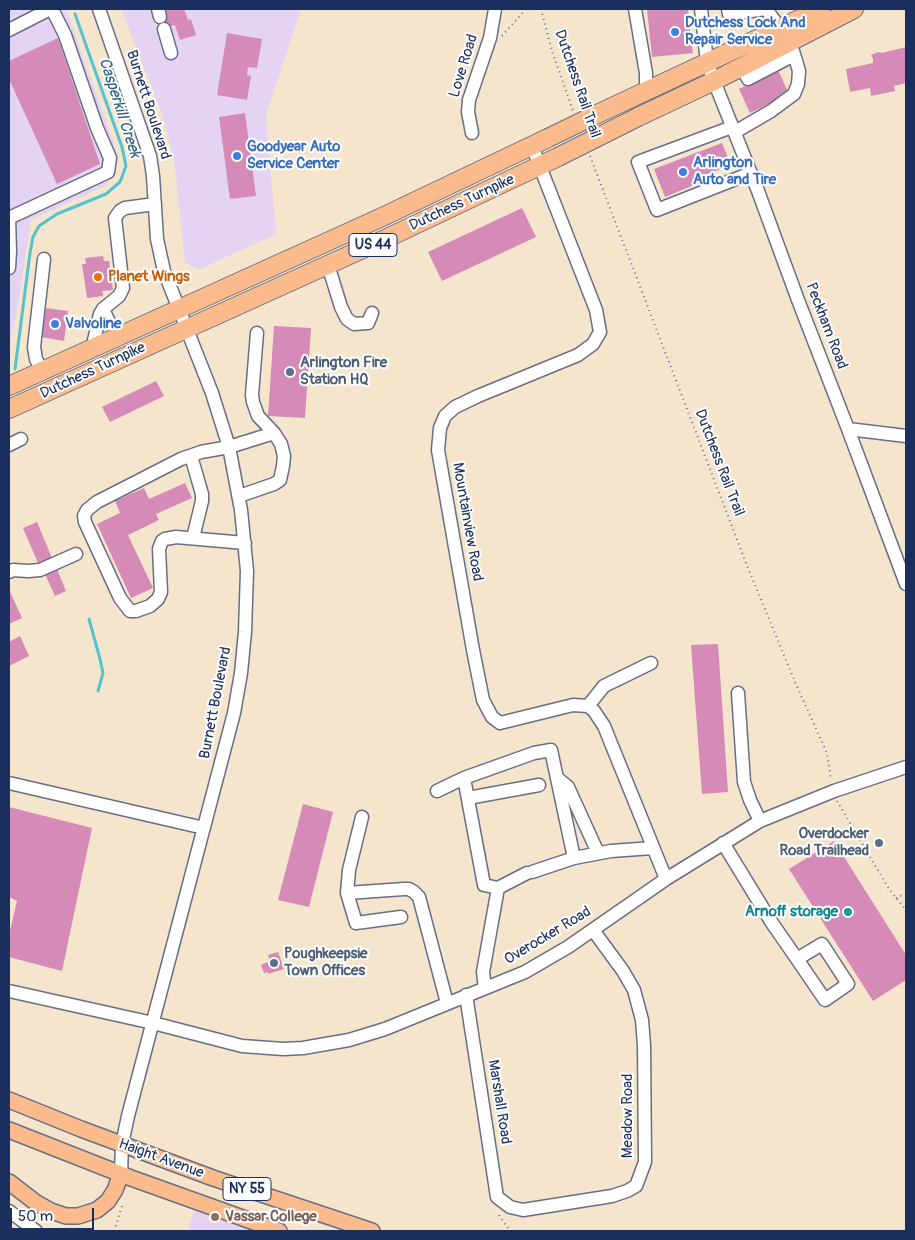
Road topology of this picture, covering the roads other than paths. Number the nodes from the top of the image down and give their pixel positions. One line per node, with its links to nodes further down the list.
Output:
1 (51, 9): 11 (street); 23 (street)
2 (99, 9): 22 (street, Burnett Boulevard)
3 (495, 9): 18 (street, Love Road)
4 (635, 9): 16 (street)
5 (701, 9): 14 (street, Peckham Road)
6 (728, 9): 7 (street)
7 (766, 9): 12 (street)
8 (821, 9): 12 (highway, Dutchess Turnpike / US 44)
9 (854, 9): 12 (highway, Dutchess Turnpike / US 44)
10 (161, 18): 13 (street)
11 (9, 30)
12 (787, 42): 14 (highway, Dutchess Turnpike / US 44); 15 (highway, Dutchess Turnpike / US 44); 17 (street)
13 (171, 53)
14 (707, 62): 15 (street, Peckham Road); 16 (highway, Dutchess Turnpike / US 44)
15 (714, 81): 17 (street, Peckham Road); 20 (highway, Dutchess Turnpike / US 44, bridge)
16 (646, 91): 19 (highway, Dutchess Turnpike / US 44, bridge)
17 (733, 129): 21 (street, Peckham Road); 21 (street)
18 (472, 133)
19 (532, 146): 20 (street, Mountainview Road); 28 (highway, Dutchess Turnpike / US 44)
20 (540, 165): 26 (highway, Dutchess Turnpike / US 44); 52 (street, Mountainview Road)
21 (751, 173): 37 (street, Peckham Road)
22 (155, 204): 27 (street); 28 (street, Burnett Boulevard)
23 (9, 218): 25 (street)
24 (44, 259): 34 (street)
25 (9, 264)
26 (328, 265): 29 (street); 30 (highway, Dutchess Turnpike / US 44)
27 (102, 309): 32 (street); 33 (street)
28 (179, 309): 30 (street, Burnett Boulevard); 32 (highway, Dutchess Turnpike / US 44)
29 (372, 313)
30 (187, 328): 36 (highway, Dutchess Turnpike / US 44); 42 (street, Burnett Boulevard)
31 (257, 333): 38 (street)
32 (124, 334): 33 (highway, Dutchess Turnpike / US 44)
33 (92, 349): 34 (highway, Dutchess Turnpike / US 44)
34 (42, 371): 35 (highway, Dutchess Turnpike / US 44)
35 (9, 386)
36 (9, 409)
37 (848, 429): 39 (street); 49 (street, Peckham Road)
38 (274, 433): 42 (street); 44 (street)
39 (906, 436)
40 (21, 439): 41 (street)
41 (9, 445)
42 (229, 446): 43 (street); 44 (street, Burnett Boulevard)
43 (191, 456): 45 (street); 45 (street)
44 (239, 496): 46 (street, Burnett Boulevard)
45 (193, 538): 46 (street)
46 (245, 543): 62 (street, Burnett Boulevard)
47 (76, 554): 48 (street)
48 (9, 572)
49 (906, 584)
50 (651, 663): 52 (street)
51 (738, 693): 61 (street)
52 (588, 706): 64 (street)
53 (906, 767): 61 (street, Overocker Road)
54 (464, 778): 55 (street); 58 (street); 59 (street)
55 (557, 778): 65 (street); 66 (street)
56 (9, 783): 62 (street)
57 (538, 784): 59 (street)
58 (437, 791)
59 (468, 798): 68 (street)
60 (362, 817): 69 (street)
61 (760, 821): 63 (street, Overocker Road)
62 (204, 828): 77 (street, Burnett Boulevard)
63 (723, 843): 67 (street, Overocker Road); 72 (street)
64 (654, 848): 65 (street); 67 (street)
65 (598, 853): 66 (street)
66 (574, 858): 68 (street)
67 (666, 880): 71 (street, Overocker Road)
68 (498, 888): 73 (street)
69 (347, 893): 70 (street); 76 (street)
70 (401, 917)
71 (593, 930): 73 (street, Overocker Road); 83 (street, Meadow Road)
72 (797, 959)
73 (485, 988): 75 (street, Overocker Road)
74 (9, 991): 77 (street, Overocker Road)
75 (466, 995): 76 (street, Overocker Road); 83 (street, Marshall Road)
76 (447, 1003): 77 (street, Overocker Road)
77 (153, 1023): 80 (street, Burnett Boulevard)
78 (9, 1100): 80 (main road, Haight Avenue / NY 55)
79 (9, 1130): 81 (main road, Haight Avenue / NY 55)
80 (122, 1144): 81 (street, Burnett Boulevard); 87 (main road, Haight Avenue / NY 55)
81 (121, 1174): 82 (main road); 86 (main road, Haight Avenue / NY 55)
82 (9, 1182)
83 (510, 1207)
84 (9, 1211): 85 (street)
85 (36, 1231)
86 (279, 1231)
87 (372, 1231)

